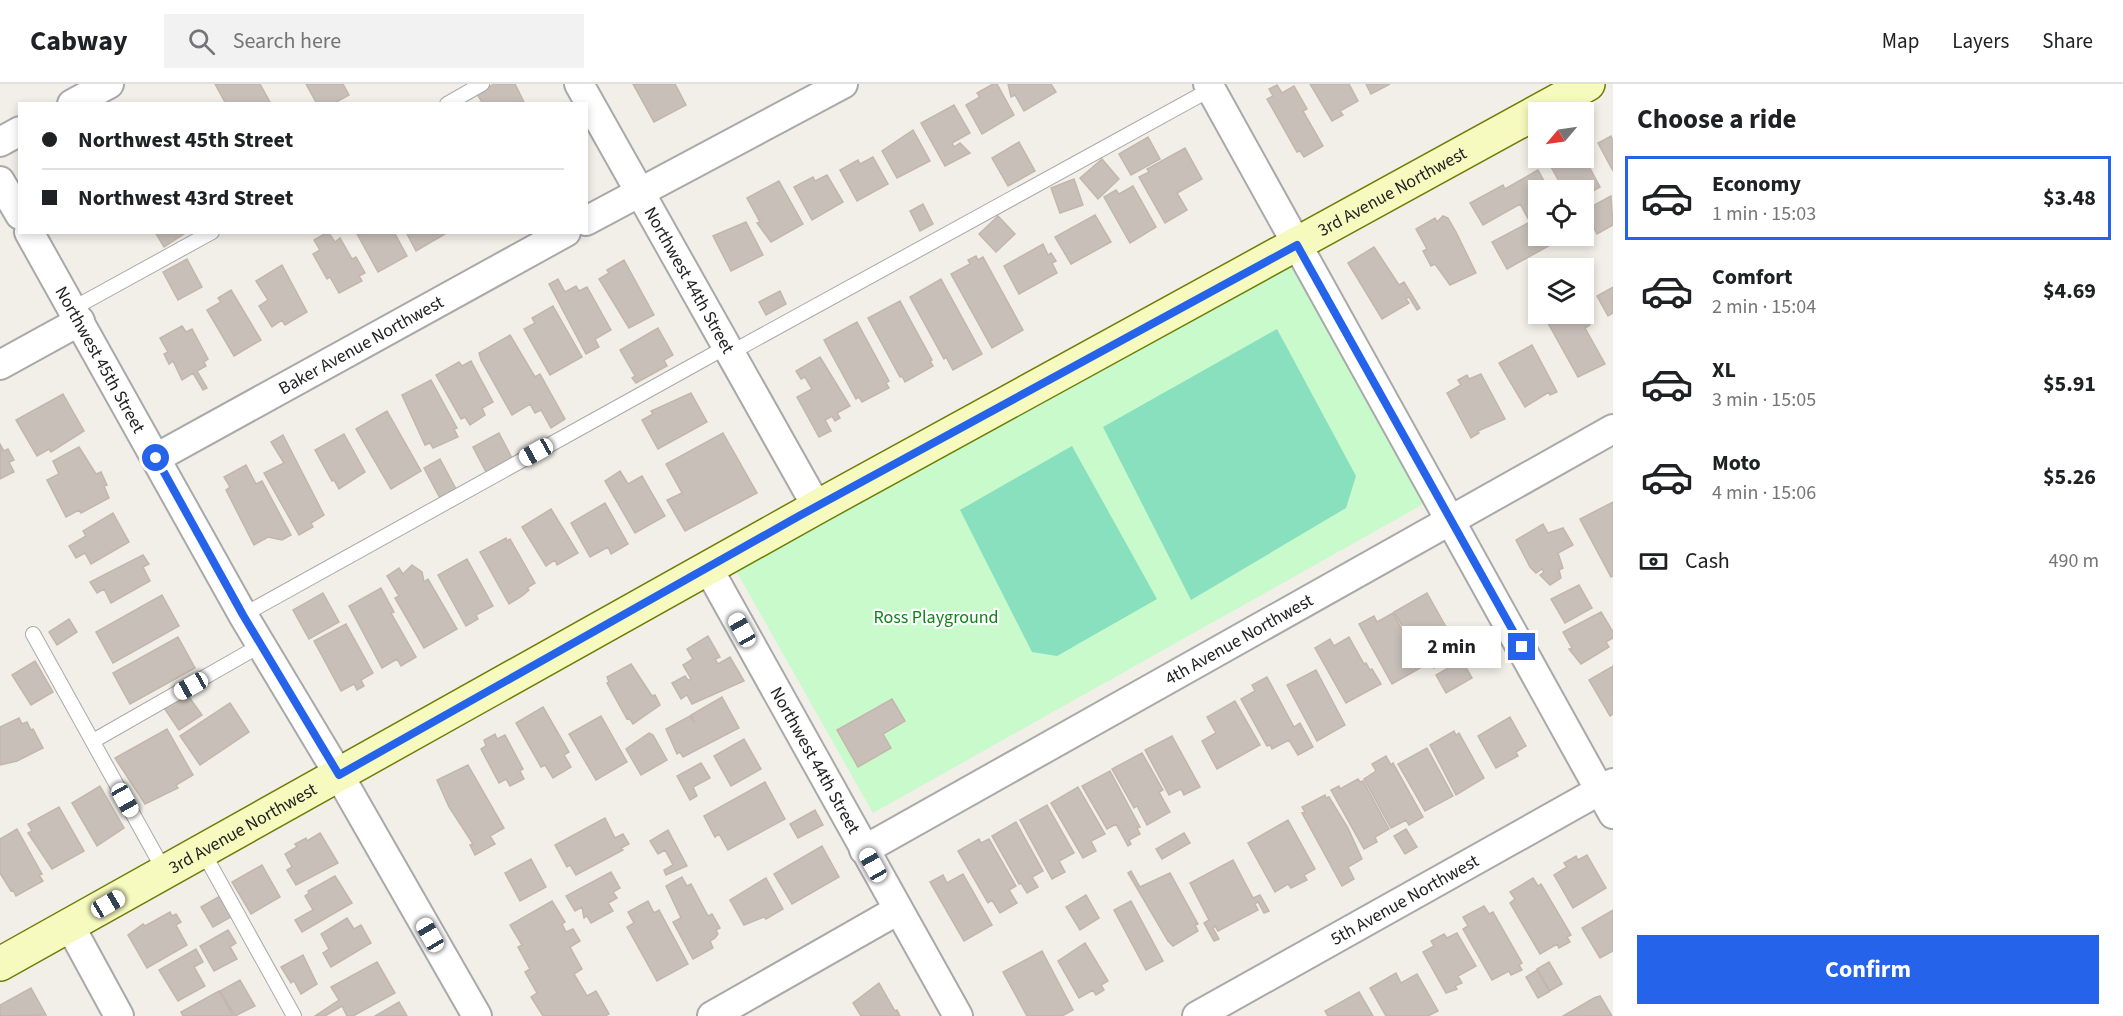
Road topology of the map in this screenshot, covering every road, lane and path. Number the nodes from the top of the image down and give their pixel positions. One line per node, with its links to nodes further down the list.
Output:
1 (109, 84): 7 (street)
2 (482, 84): 8 (lane)
3 (579, 84): 12 (street, Northwest 44th Street)
4 (843, 84): 12 (street)
5 (1588, 84): 18 (street, 3rd Avenue Northwest)
6 (1213, 86): 18 (street); 20 (lane)
7 (76, 102)
8 (450, 102)
9 (18, 132): 10 (street)
10 (0, 142)
11 (0, 181): 13 (street)
12 (639, 192): 14 (street); 20 (street, Northwest 44th Street)
13 (18, 212)
14 (588, 220)
15 (30, 234): 19 (street, Northwest 45th Street)
16 (209, 234): 19 (lane)
17 (562, 234): 23 (street, Baker Avenue Northwest)
18 (1297, 245): 24 (street, 3rd Avenue Northwest); 25 (street)
19 (76, 315): 21 (street); 23 (street, Northwest 45th Street)
20 (730, 349): 24 (street, Northwest 44th Street); 27 (lane)
21 (0, 365)
22 (1613, 429): 25 (street, 4th Avenue Northwest)
23 (156, 458): 27 (street, Northwest 45th Street)
24 (817, 507): 26 (street, 3rd Avenue Northwest)
25 (1451, 520): 32 (street); 34 (street, 4th Avenue Northwest)
26 (708, 568): 31 (street, 3rd Avenue Northwest); 34 (street, Northwest 44th Street)
27 (243, 615): 29 (street, Northwest 45th Street)
28 (33, 634): 30 (lane)
29 (261, 645): 30 (lane); 31 (street, Northwest 45th Street)
30 (93, 741): 35 (lane)
31 (339, 775): 33 (street, 3rd Avenue Northwest); 41 (street, Northwest 45th Street)
32 (1609, 796): 44 (street, 5th Avenue Northwest)
33 (202, 850): 35 (street, 3rd Avenue Northwest); 40 (lane)
34 (864, 850): 36 (street, Northwest 44th Street)
35 (165, 872): 37 (street, 3rd Avenue Northwest)
36 (898, 910): 42 (street); 43 (street, Northwest 44th Street)
37 (70, 926): 38 (street, 3rd Avenue Northwest); 39 (street)
38 (0, 964)
39 (119, 1016)
40 (294, 1016)
41 (477, 1016)
42 (712, 1016)
43 (957, 1016)
44 (1197, 1016)

